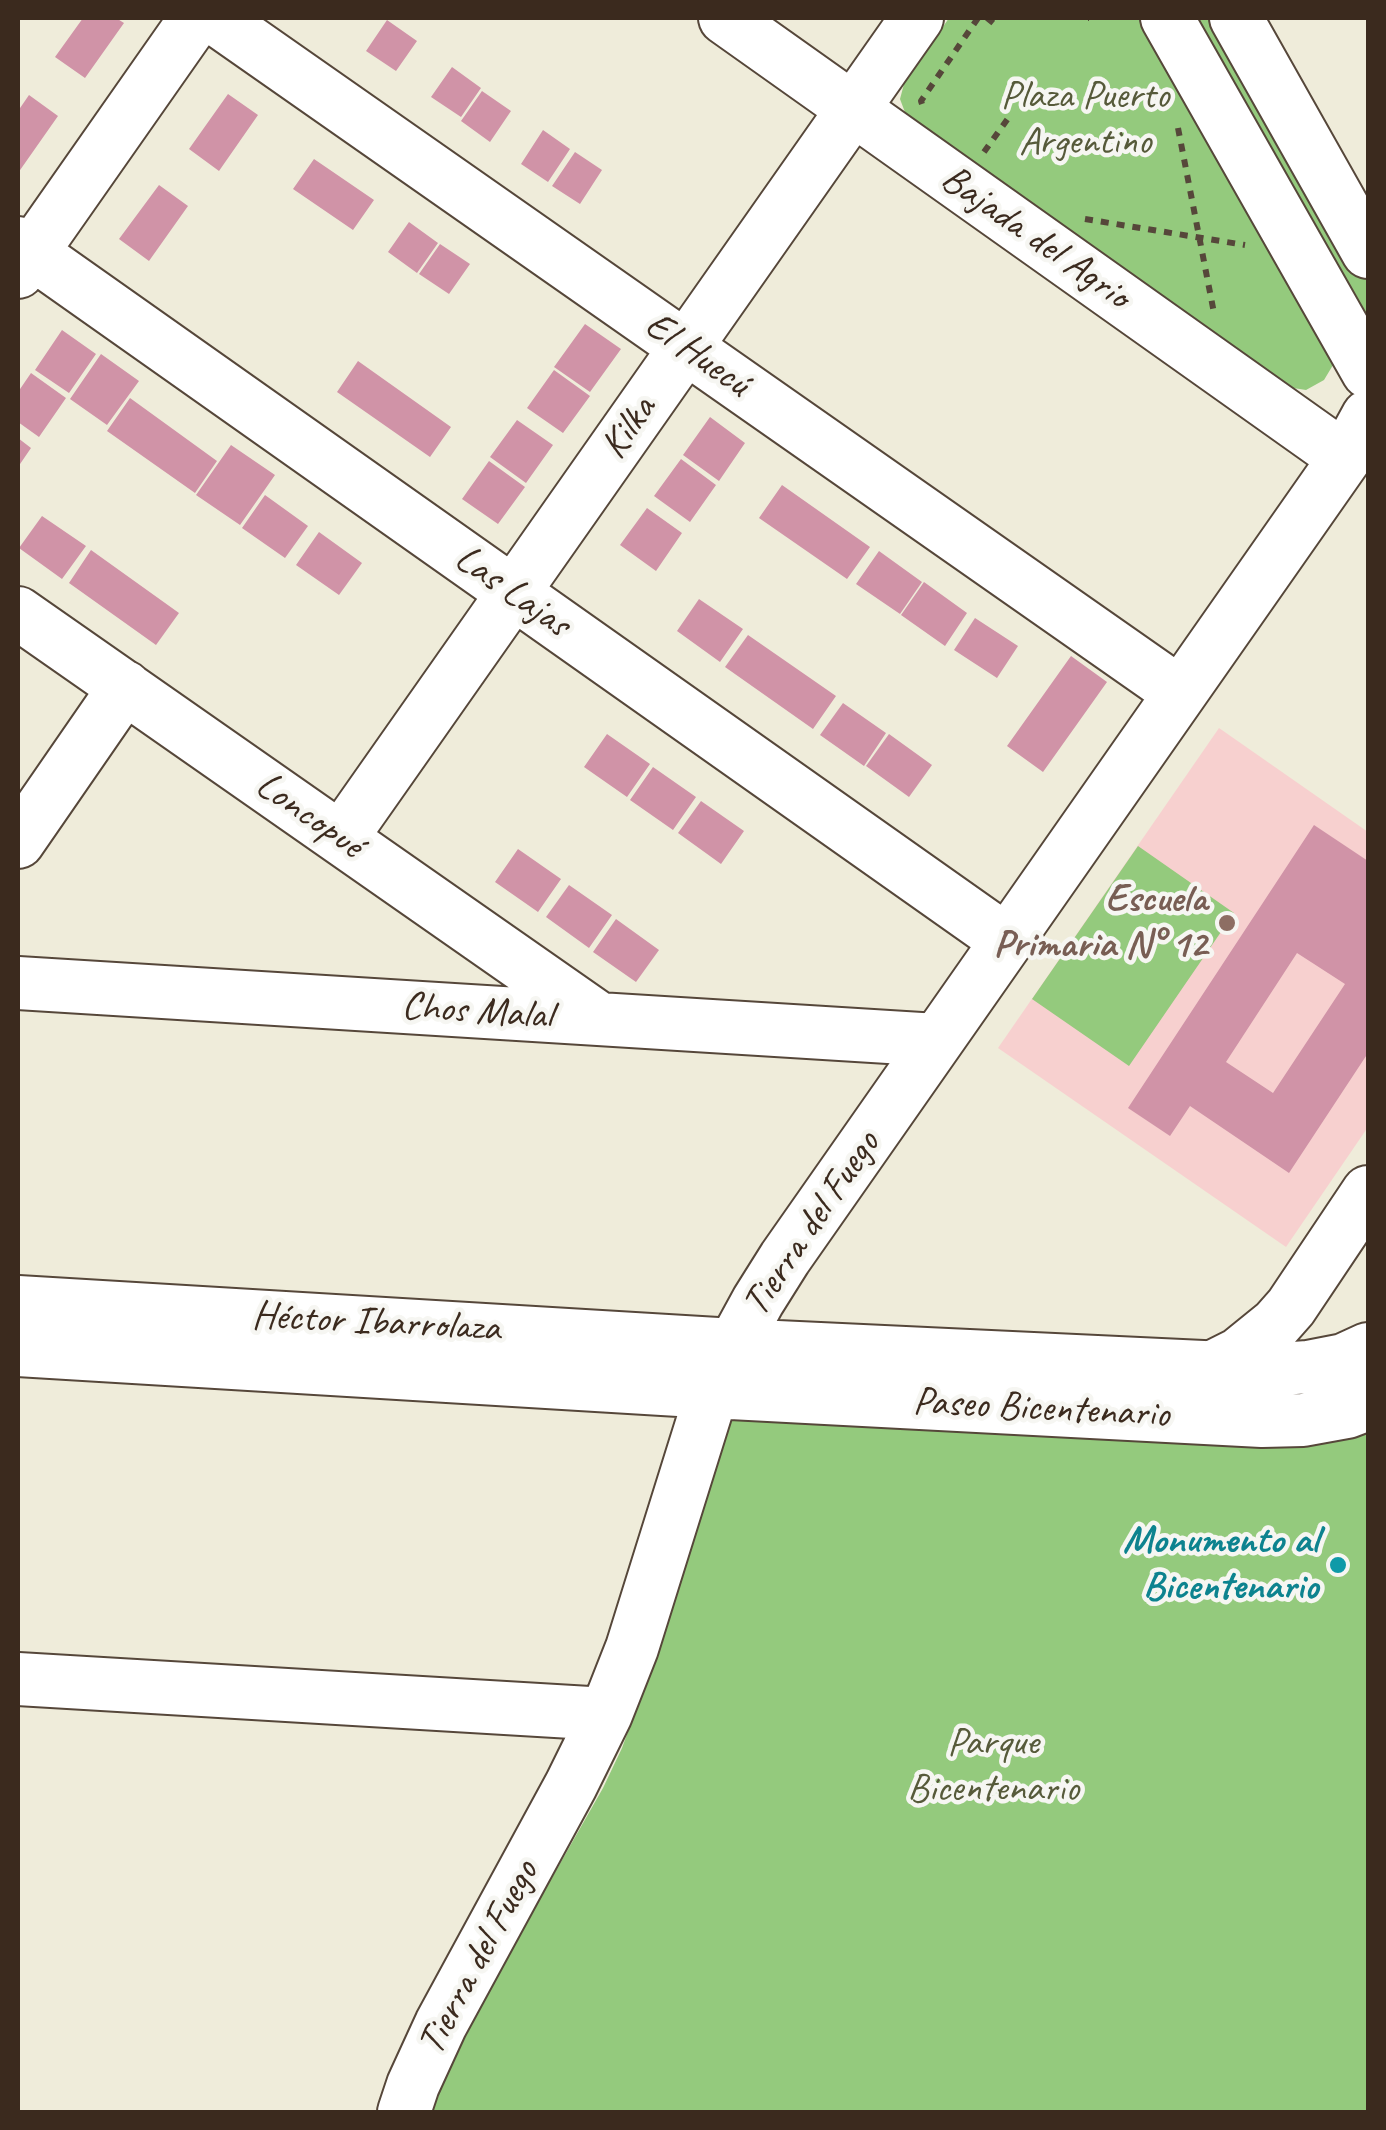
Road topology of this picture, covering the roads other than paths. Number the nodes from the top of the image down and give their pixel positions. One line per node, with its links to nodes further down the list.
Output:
1 (196, 18): 9 (street)
2 (215, 18): 10 (street, El Huecú)
3 (725, 18): 7 (street, Bajada del Agrio)
4 (917, 18): 7 (street, Kilka)
5 (1167, 18): 11 (street)
6 (1236, 18): 8 (street)
7 (853, 109): 10 (street, Kilka); 12 (street, Bajada del Agrio)
8 (1368, 252)
9 (22, 256): 13 (street, Las Lajas)
10 (686, 347): 13 (street, Kilka); 16 (street, El Huecú)
11 (1368, 372)
12 (1357, 437): 16 (street, Tierra del Fuego)
13 (513, 593): 17 (street, Kilka); 19 (street, Las Lajas)
14 (18, 613): 15 (street, Loncopué)
15 (124, 688): 17 (street, Loncopué); 18 (street)
16 (1180, 693): 19 (street, Tierra del Fuego)
17 (341, 838): 21 (street, Loncopué)
18 (18, 842)
19 (1007, 940): 22 (street, Tierra del Fuego)
20 (18, 983): 21 (street, Chos Malal)
21 (600, 1020): 22 (street, Chos Malal)
22 (937, 1040): 25 (street, Tierra del Fuego)
23 (1368, 1192): 28 (street)
24 (18, 1302): 25 (street, Héctor Ibarrolaza)
25 (734, 1344): 28 (street, Paseo Bicentenario); 29 (street, Tierra del Fuego)
26 (1368, 1349): 28 (street, Paseo Bicentenario)
27 (18, 1350): 29 (street, Héctor Ibarrolaza)
28 (1212, 1367)
29 (712, 1392): 30 (street, Paseo Bicentenario); 32 (street, Tierra del Fuego)
30 (1368, 1404)
31 (18, 1678): 32 (street)
32 (606, 1714): 33 (street, Tierra del Fuego)
33 (404, 2112)

